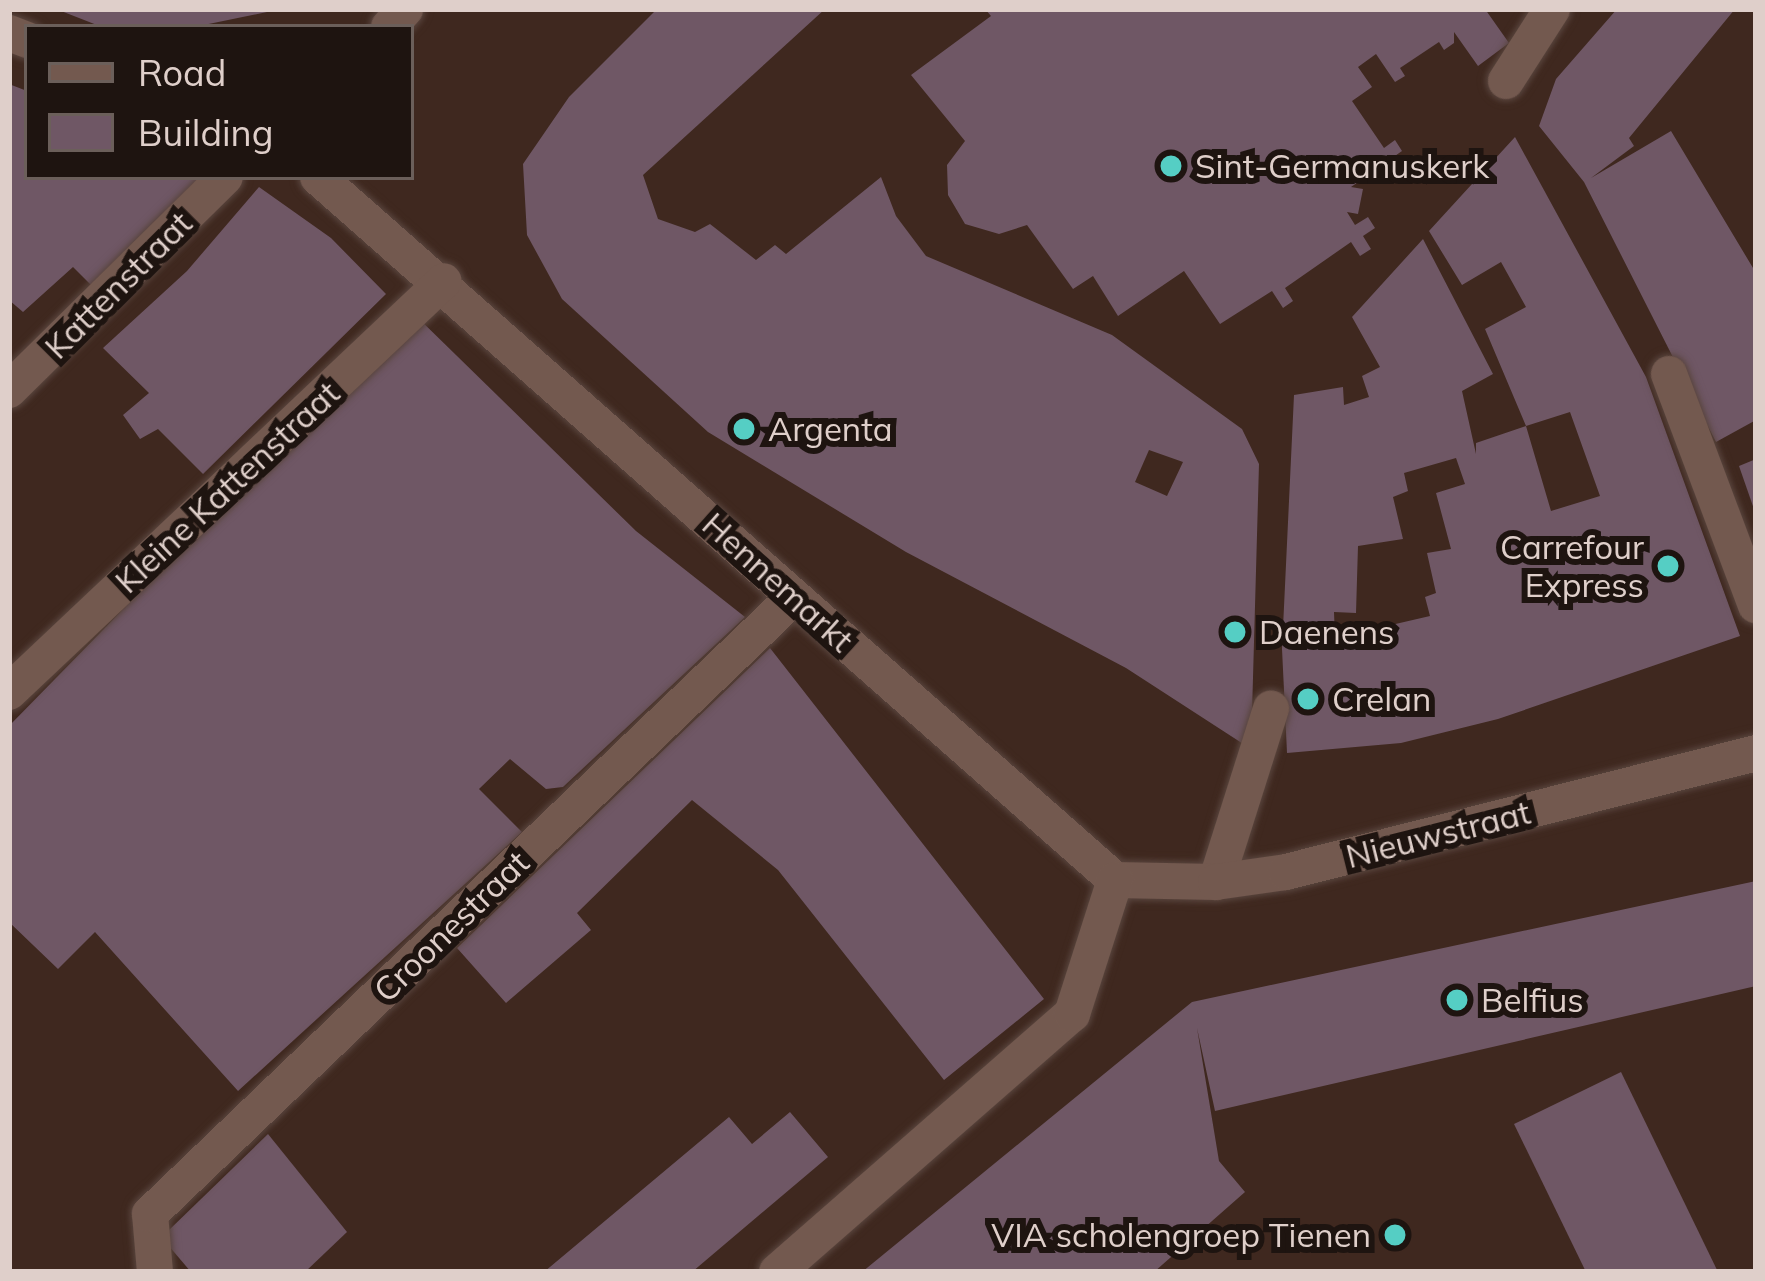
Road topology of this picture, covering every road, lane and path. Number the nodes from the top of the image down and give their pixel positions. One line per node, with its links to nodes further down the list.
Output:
1 (1552, 9): 2 (street)
2 (1506, 82)
3 (222, 180): 7 (street, Kattenstraat)
4 (322, 180): 5 (street, Hennemarkt)
5 (444, 281): 8 (street, Hennemarkt); 10 (street, Kleine Kattenstraat)
6 (1669, 374): 9 (street)
7 (9, 391)
8 (794, 598): 13 (street, Hennemarkt); 15 (street, Croonestraat)
9 (1756, 605)
10 (9, 692)
11 (1271, 709): 14 (street)
12 (1756, 753): 14 (street, Nieuwstraat)
13 (1115, 880): 14 (street, Nieuwstraat); 16 (street)
14 (1216, 882)
15 (155, 1272)
16 (776, 1272)

